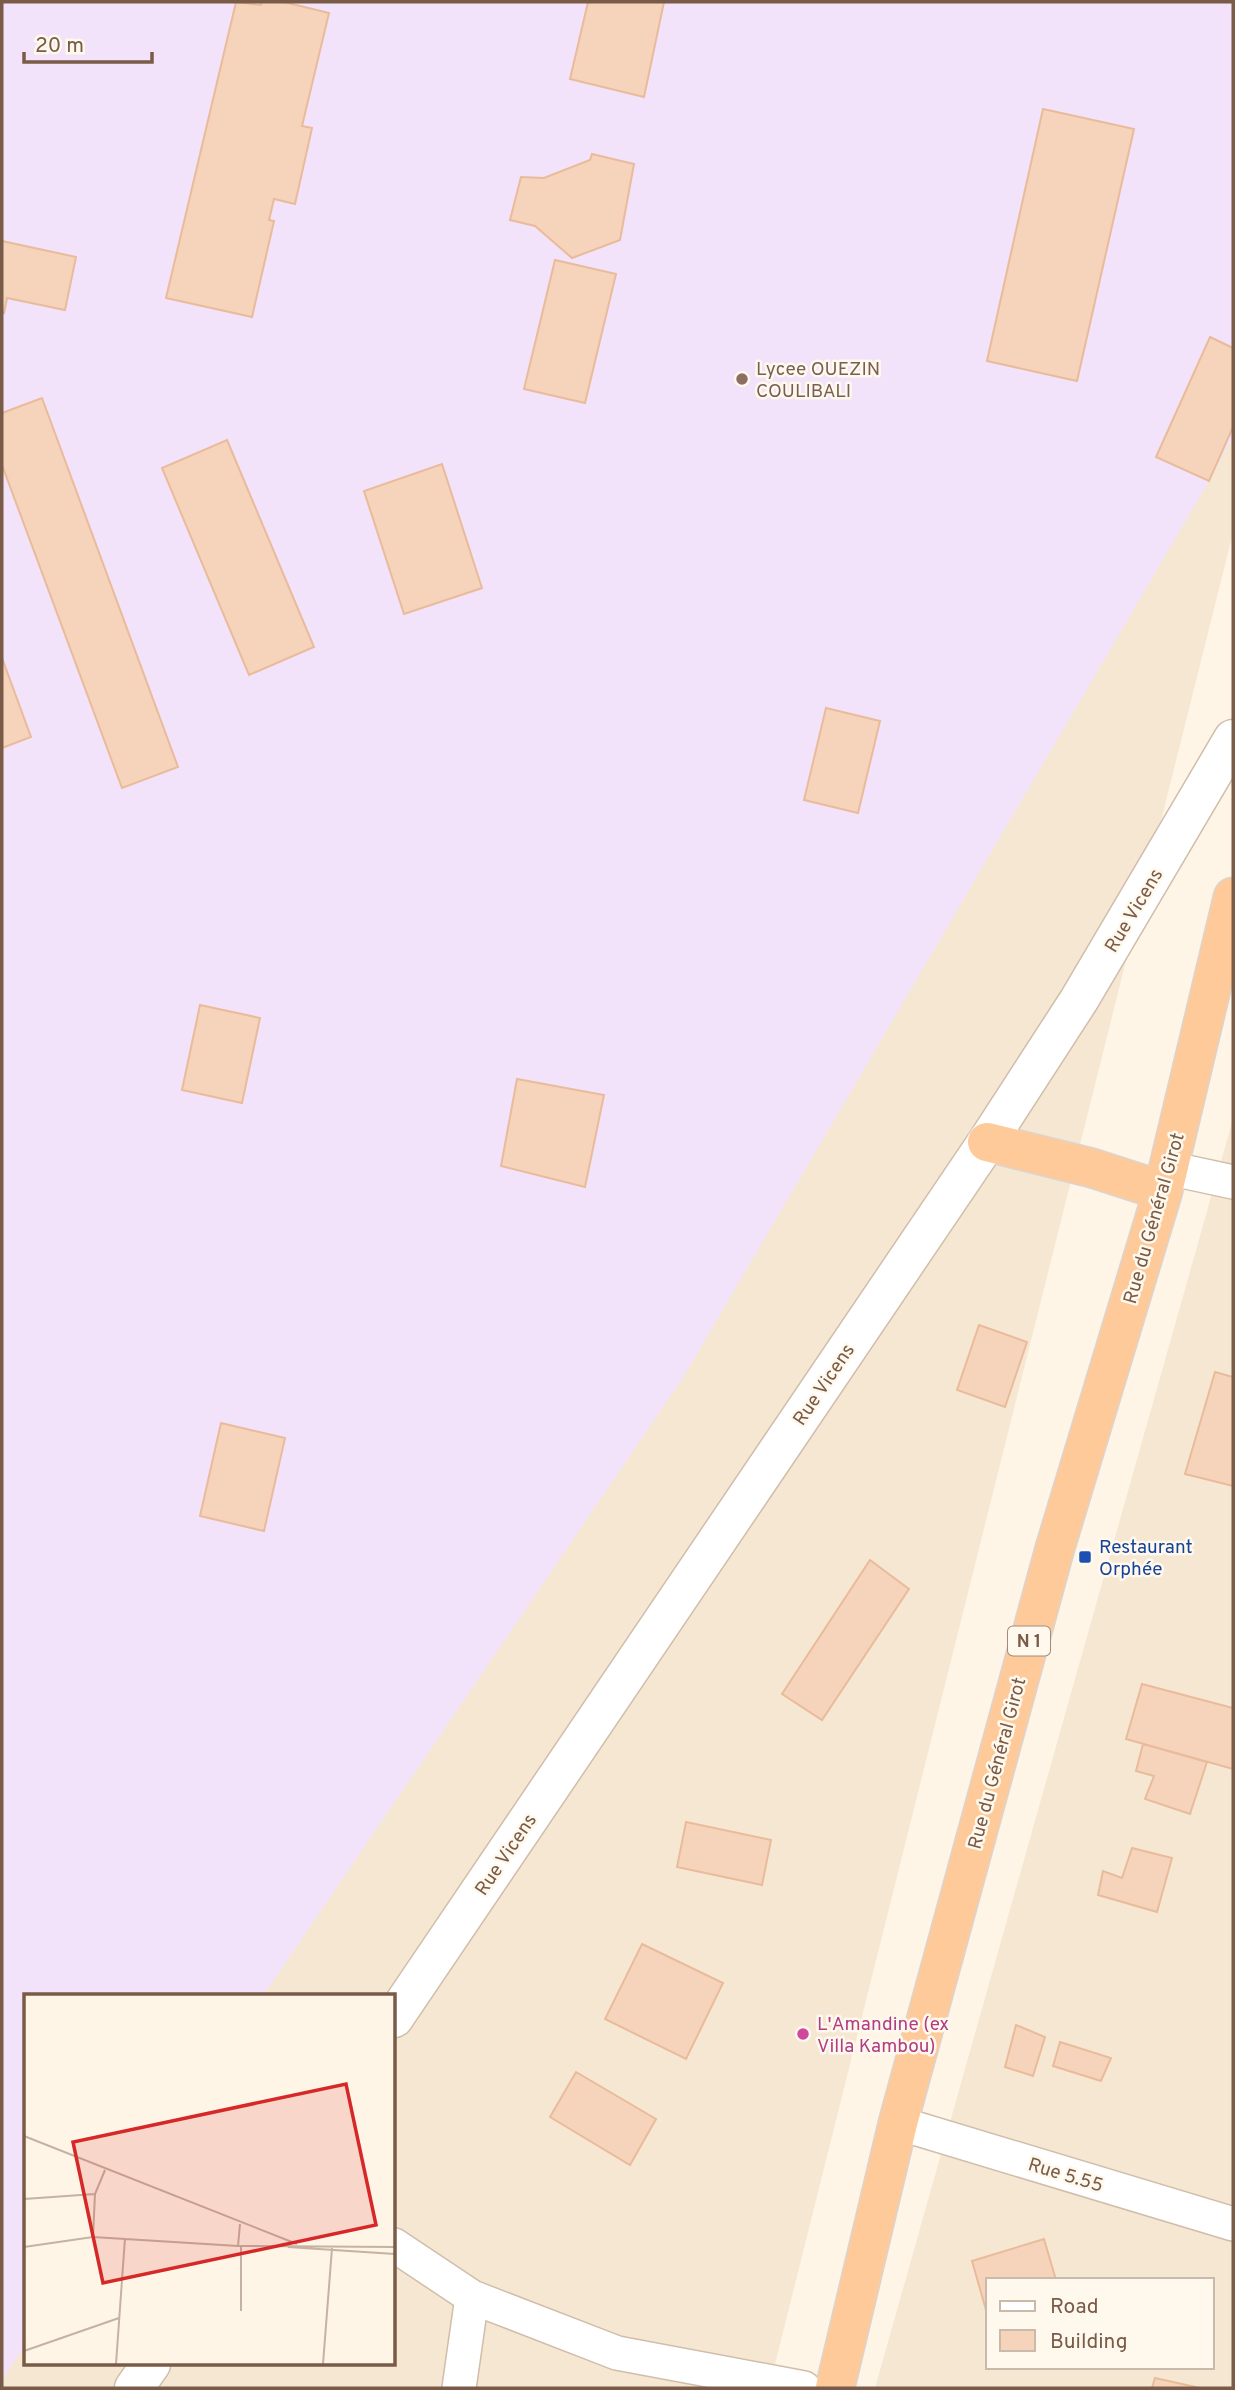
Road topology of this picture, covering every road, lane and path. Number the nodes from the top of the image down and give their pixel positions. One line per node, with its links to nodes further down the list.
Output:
1 (1233, 739): 3 (street, Rue Vicens)
2 (1233, 897): 4 (highway, Rue du Général Girot / N 1)
3 (987, 1142): 4 (highway); 6 (street, Rue Vicens)
4 (1166, 1180): 5 (street); 7 (highway, Rue du Général Girot / N 1)
5 (1233, 1182)
6 (396, 2015)
7 (898, 2123): 8 (street, Rue 5.55); 15 (highway, Rue du Général Girot / N 1)
8 (1233, 2224)
9 (396, 2246): 10 (street)
10 (472, 2297): 13 (street); 14 (street)
11 (150, 2366): 12 (street)
12 (134, 2388)
13 (459, 2388)
14 (804, 2388)
15 (835, 2388)

